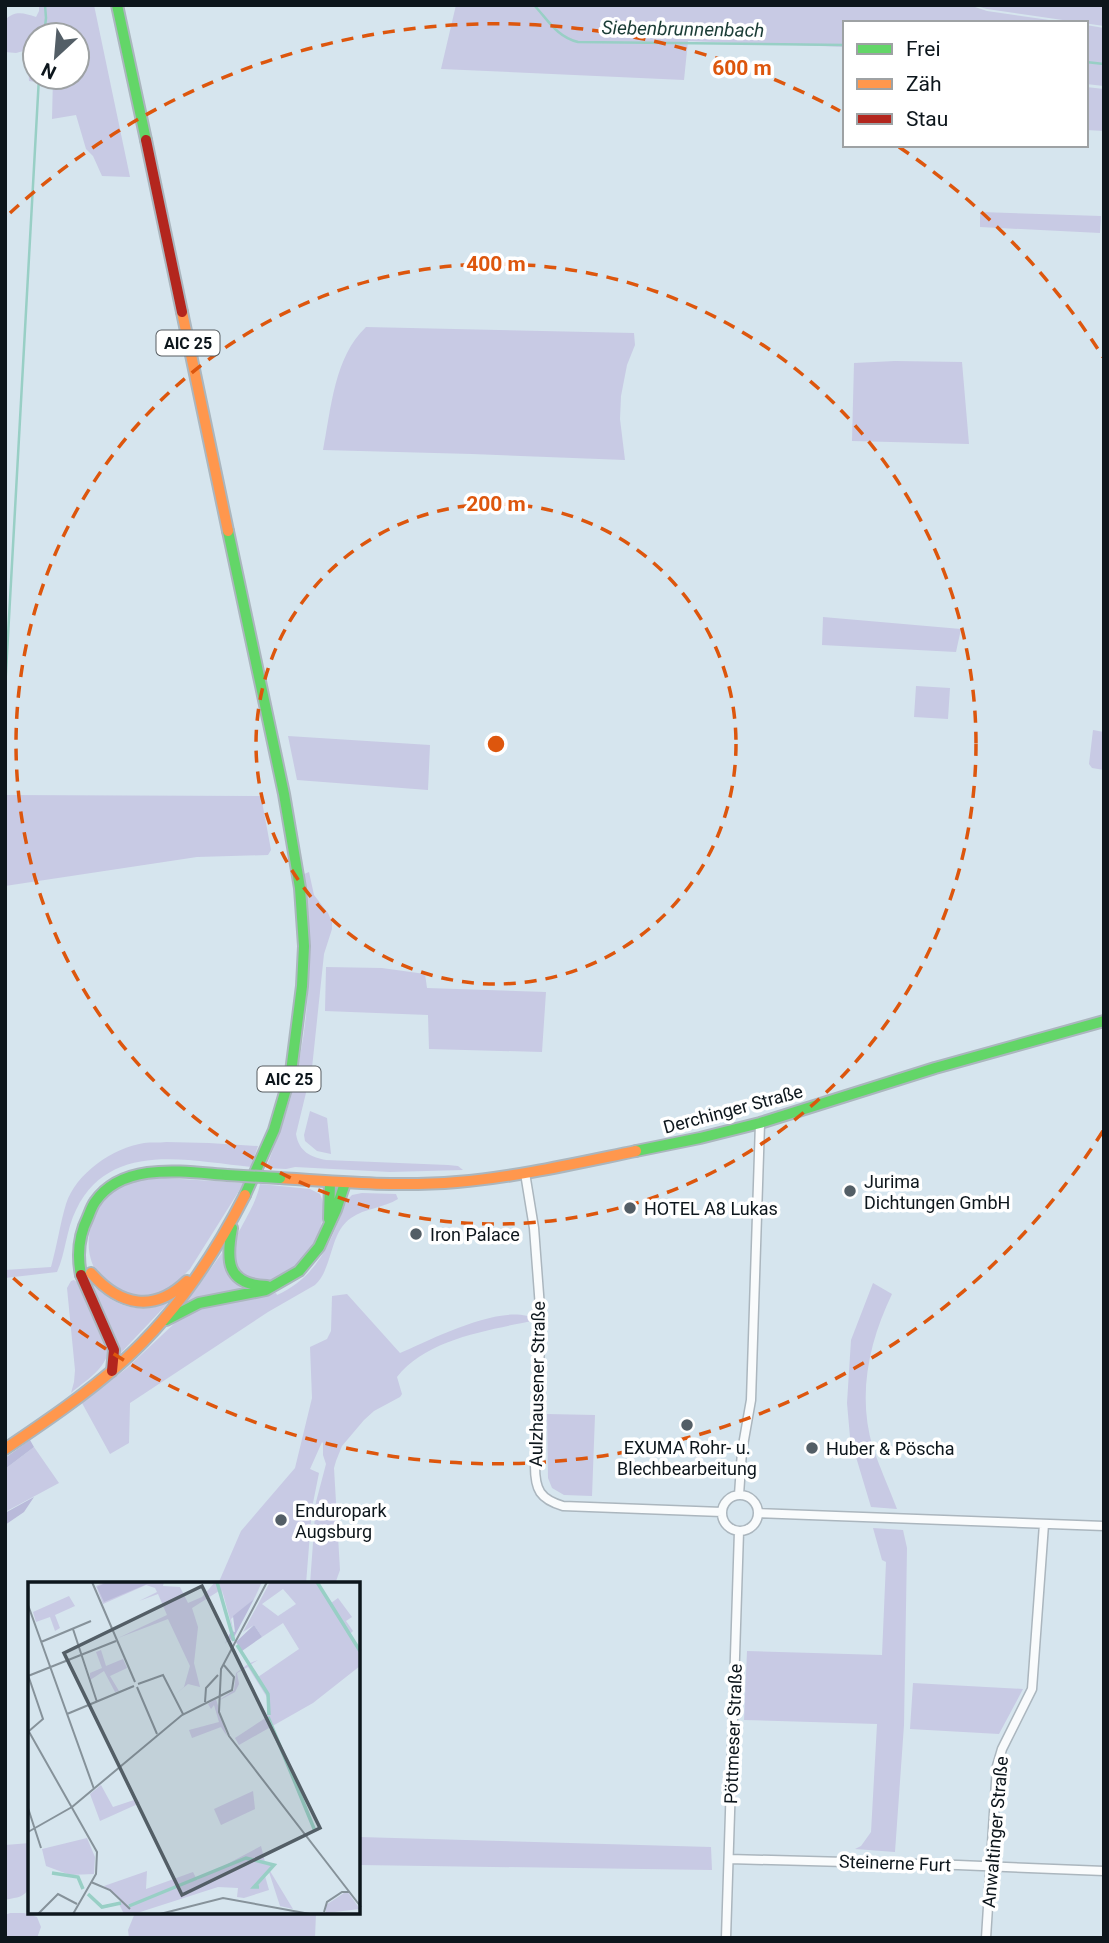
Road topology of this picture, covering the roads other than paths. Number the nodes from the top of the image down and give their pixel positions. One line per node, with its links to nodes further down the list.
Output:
1 (117, 5): 7 (main road, AIC 25)
2 (1104, 1021): 3 (main road, Derchinger Straße)
3 (760, 1122): 4 (main road, Derchinger Straße); 15 (street)
4 (525, 1173): 6 (main road, Derchinger Straße); 16 (street, Aulzhausener Straße)
5 (330, 1182): 6 (main road, Derchinger Straße); 8 (main road); 10 (main road, Derchinger Straße, bridge)
6 (345, 1183): 8 (main road)
7 (233, 1222): 9 (main road, AIC 25); 11 (main road)
8 (328, 1226): 11 (main road)
9 (199, 1272): 10 (main road); 12 (main road, AIC 25)
10 (86, 1274): 13 (main road)
11 (274, 1286): 12 (main road)
12 (163, 1321): 13 (main road, AIC 25)
13 (112, 1371): 14 (main road, AIC 25)
14 (5, 1449)
15 (739, 1495): 16 (street); 17 (street)
16 (722, 1512): 20 (street)
17 (758, 1513): 18 (street); 20 (street)
18 (1044, 1524): 19 (street); 22 (street, Anwaltinger Straße)
19 (1104, 1526)
20 (739, 1531): 21 (street, Pöttmeser Straße)
21 (729, 1859): 22 (street, Steinerne Furt); 24 (street, Pöttmeser Straße)
22 (990, 1867): 23 (street, Steinerne Furt); 25 (street, Anwaltinger Straße)
23 (1104, 1871)
24 (726, 1938)
25 (986, 1938)

